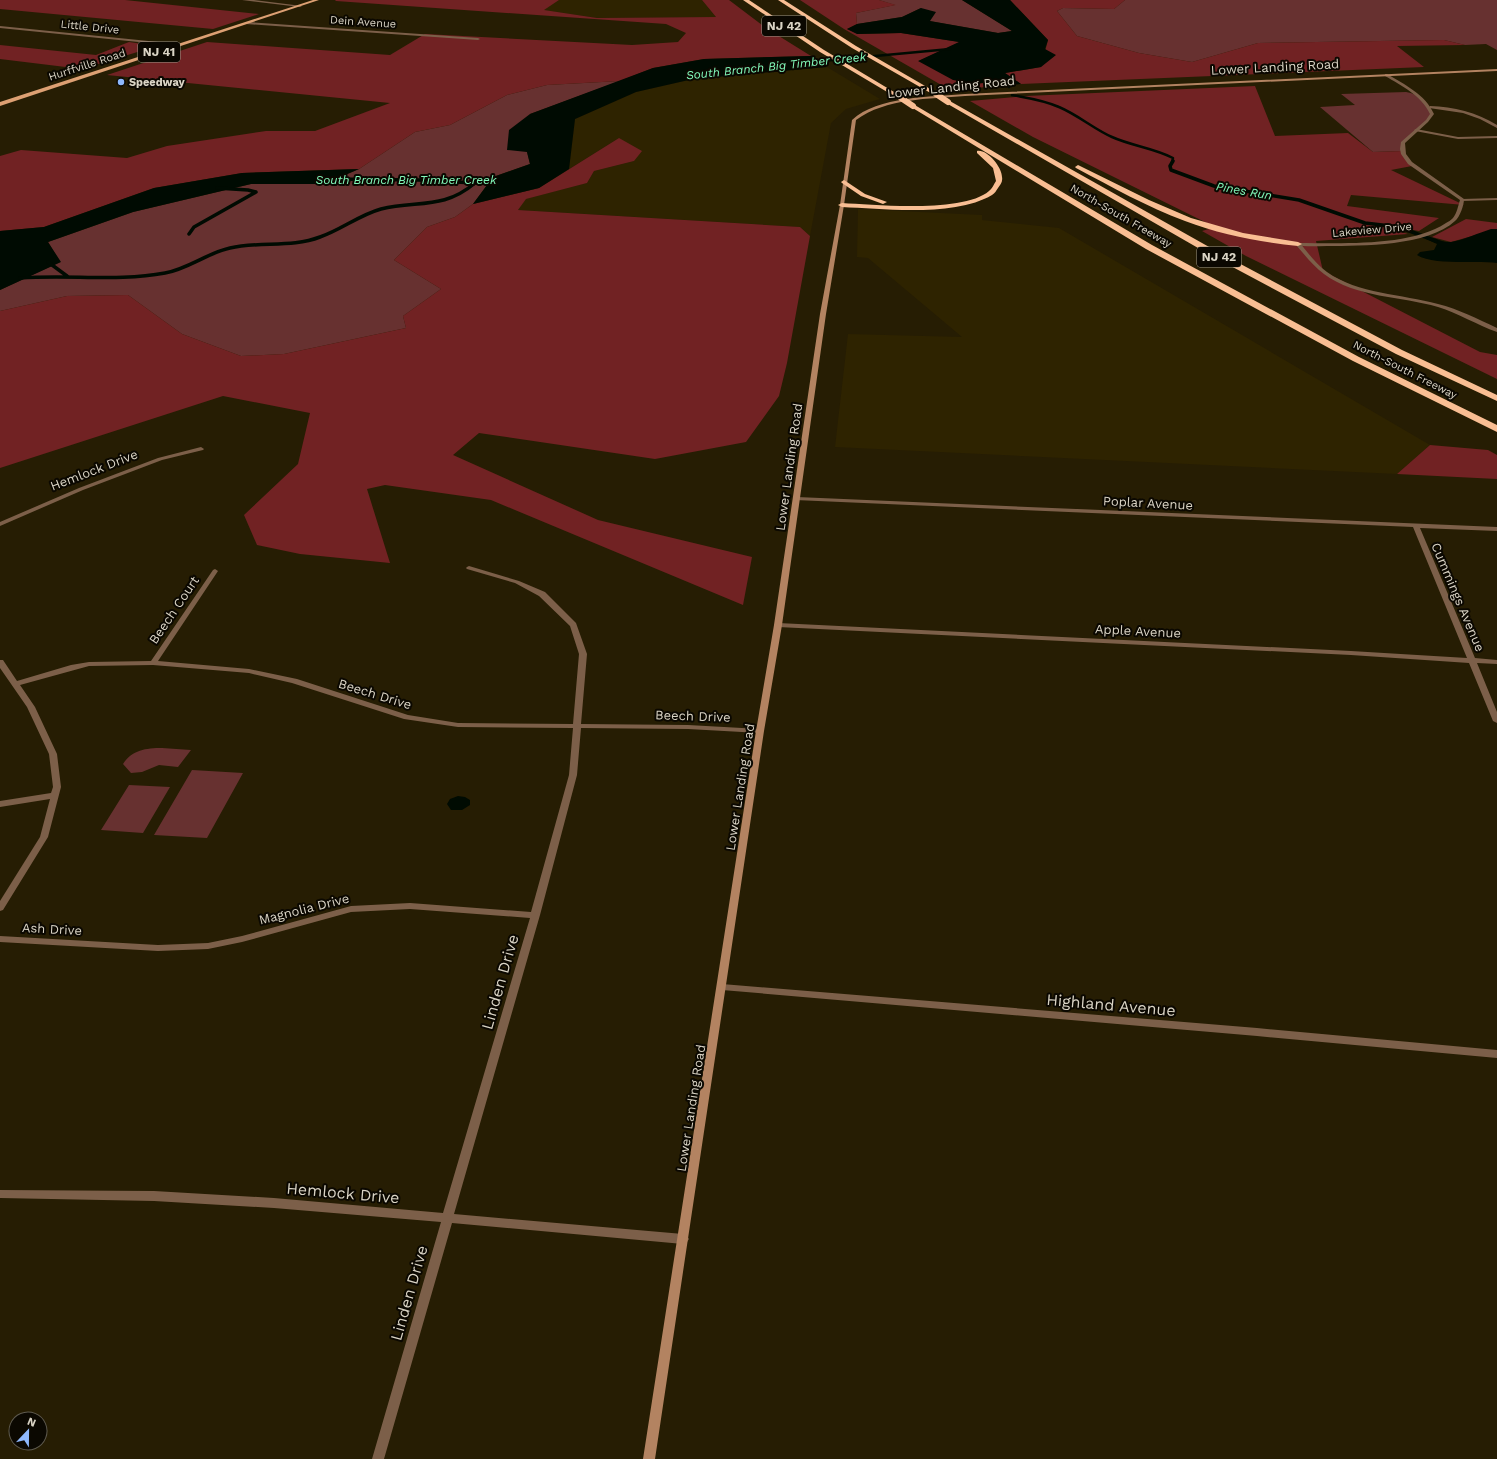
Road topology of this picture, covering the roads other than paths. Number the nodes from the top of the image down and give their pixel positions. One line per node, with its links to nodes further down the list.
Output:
1 (244, 0): 5 (street)
2 (318, 0): 5 (main road, Hurffville Road / NJ 41)
3 (746, 0): 18 (highway, North-South Freeway / NJ 42, bridge)
4 (781, 0): 15 (highway, North-South Freeway / NJ 42, bridge)
5 (300, 6): 6 (main road, Hurffville Road / NJ 41)
6 (247, 23): 8 (street, Dein Avenue); 9 (main road, Hurffville Road / NJ 41)
7 (0, 27): 9 (street, Little Drive)
8 (478, 39)
9 (178, 45): 12 (main road, Hurffville Road / NJ 41)
10 (1497, 70): 11 (main road, Lower Landing Road)
11 (1386, 74): 13 (street); 19 (main road, Lower Landing Road)
12 (1, 103)
13 (1430, 107): 14 (street); 16 (street)
14 (1497, 127)
15 (994, 128): 24 (highway); 26 (highway, North-South Freeway / NJ 42)
16 (1416, 130): 17 (street); 21 (street)
17 (1497, 137)
18 (967, 138): 23 (highway); 27 (highway, North-South Freeway / NJ 42)
19 (844, 182): 22 (main road, Lower Landing Road); 23 (highway)
20 (1497, 199): 21 (street)
21 (1462, 200): 24 (street, Lakeview Drive)
22 (842, 205): 23 (highway); 29 (main road, Lower Landing Road)
23 (901, 206)
24 (1298, 244): 25 (street)
25 (1497, 330)
26 (1497, 398)
27 (1497, 429)
28 (201, 449): 30 (street, Hemlock Drive)
29 (797, 499): 31 (street, Poplar Avenue); 35 (main road, Lower Landing Road)
30 (0, 524)
31 (1416, 526): 32 (street, Poplar Avenue); 36 (street, Cummings Avenue)
32 (1497, 529)
33 (469, 568): 42 (street, Linden Drive)
34 (215, 571): 39 (street, Beech Court)
35 (778, 624): 36 (street, Apple Avenue); 43 (main road, Lower Landing Road)
36 (1472, 660): 38 (street, Apple Avenue); 41 (street, Cummings Avenue)
37 (0, 662): 40 (street)
38 (1497, 662)
39 (153, 663): 40 (street, Beech Drive); 42 (street, Beech Drive)
40 (15, 684): 44 (street)
41 (1497, 721)
42 (577, 726): 43 (street, Beech Drive); 47 (street, Linden Drive)
43 (760, 731): 50 (main road, Lower Landing Road)
44 (55, 795): 45 (street); 46 (street)
45 (0, 804)
46 (0, 908)
47 (536, 915): 49 (street, Magnolia Drive); 53 (street, Linden Drive)
48 (0, 939): 49 (street, Ash Drive)
49 (103, 945)
50 (722, 987): 51 (street, Highland Avenue); 54 (main road, Lower Landing Road)
51 (1497, 1054)
52 (0, 1194): 53 (street, Hemlock Drive)
53 (446, 1219): 54 (street, Hemlock Drive); 55 (street, Linden Drive)
54 (683, 1239): 56 (main road, Lower Landing Road)
55 (378, 1459)
56 (649, 1459)

